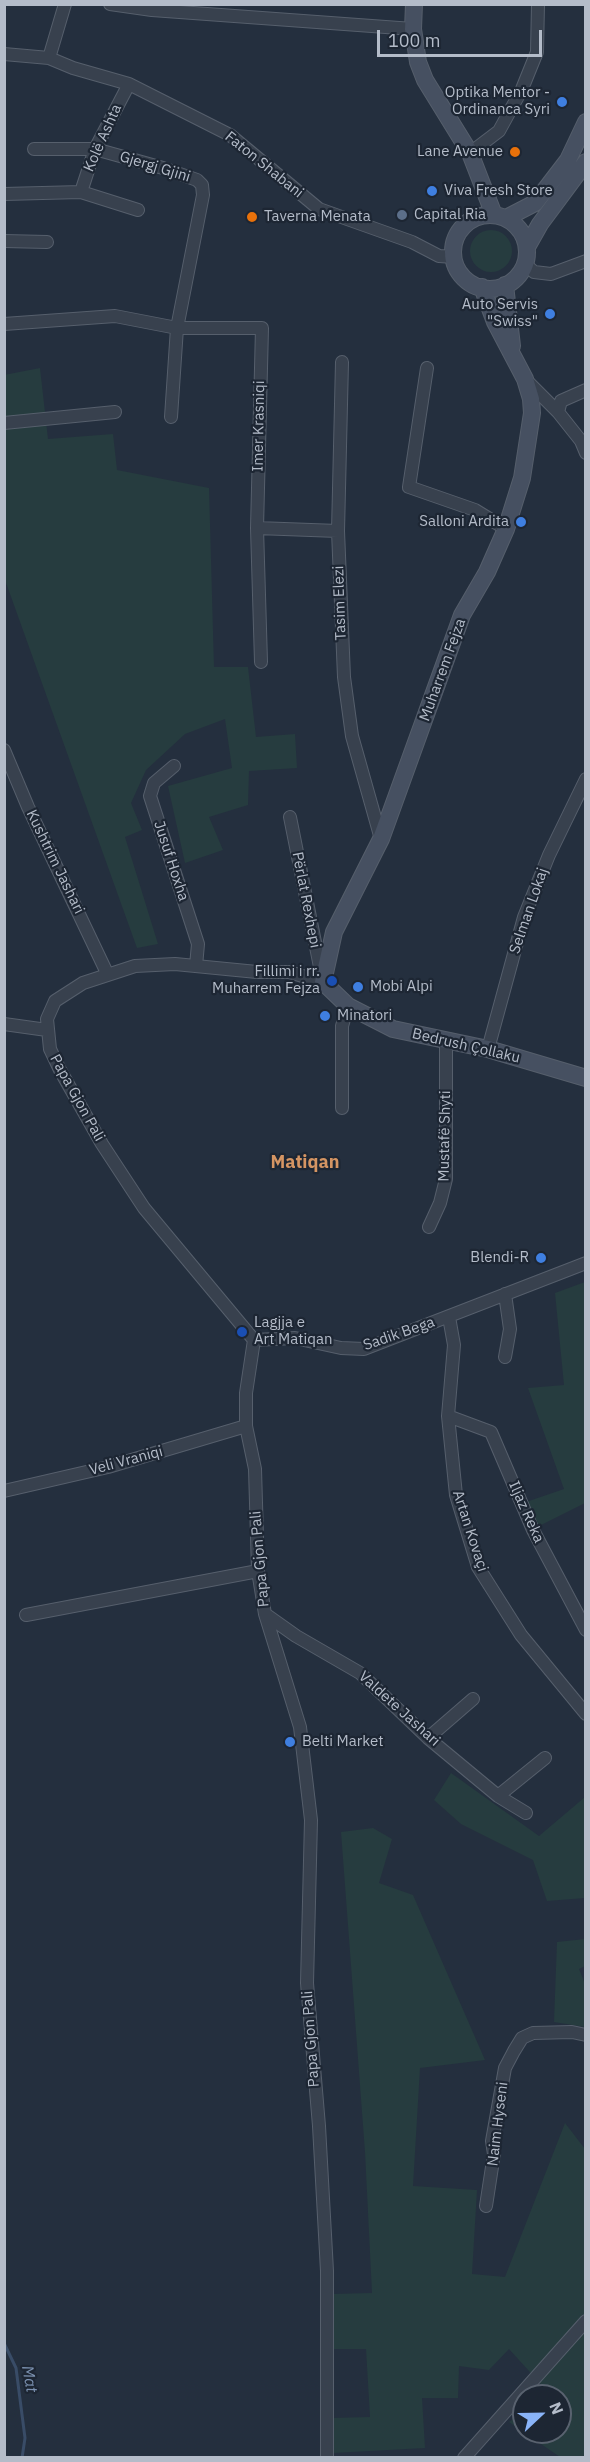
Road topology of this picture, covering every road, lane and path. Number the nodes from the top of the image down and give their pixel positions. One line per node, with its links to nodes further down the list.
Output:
1 (65, 4): 7 (street)
2 (110, 4): 5 (street)
3 (414, 4): 5 (street)
4 (538, 4): 12 (street)
5 (413, 29): 12 (street)
6 (4, 54): 7 (street, Faton Shabani)
7 (49, 58): 8 (street, Faton Shabani)
8 (129, 84): 11 (street, Kolë Ashta); 21 (street, Faton Shabani)
9 (585, 122): 17 (street)
10 (34, 149): 11 (street, Gjergj Gjini)
11 (95, 149): 14 (street, Kolë Ashta); 26 (street, Gjergj Gjini)
12 (470, 153): 17 (street)
13 (585, 162): 20 (street)
14 (81, 192): 15 (street, Kolë Ashta); 16 (street, Kolë Ashta)
15 (4, 194)
16 (138, 210)
17 (500, 217): 20 (street); 21 (street)
18 (4, 241): 19 (street)
19 (47, 242)
20 (526, 256): 22 (street); 23 (street)
21 (454, 257): 24 (street)
22 (585, 261)
23 (505, 285): 24 (street); 27 (street, Muharrem Fejza)
24 (482, 287): 27 (street, Muharrem Fejza)
25 (4, 324): 26 (street, Imer Krasniqi)
26 (177, 328): 34 (street); 37 (street, Imer Krasniqi)
27 (514, 356): 30 (street, Muharrem Fejza)
28 (342, 362): 39 (street, Tasim Elezi)
29 (427, 368): 38 (street)
30 (525, 379): 33 (street); 38 (street, Muharrem Fejza)
31 (585, 390): 33 (street)
32 (115, 412): 35 (street)
33 (558, 412): 36 (street)
34 (171, 417)
35 (4, 423)
36 (585, 453)
37 (257, 528): 39 (street); 40 (street)
38 (506, 529): 45 (street, Muharrem Fejza)
39 (338, 531): 45 (street, Tasim Elezi)
40 (261, 662)
41 (4, 750): 47 (street, Kushtrim Jashari)
42 (174, 766): 46 (street, Jusuf Hoxha)
43 (585, 779): 53 (street, Selman Lokaj)
44 (290, 818): 48 (street, Përlat Rexhepi)
45 (381, 839): 48 (street, Muharrem Fejza)
46 (196, 966): 47 (street); 48 (street)
47 (107, 973): 51 (street)
48 (323, 982): 49 (street, Bedrush Çollaku)
49 (348, 1006): 52 (street, Bedrush Çollaku); 55 (street)
50 (5, 1024): 51 (street)
51 (47, 1030): 60 (street, Papa Gjon Pali)
52 (446, 1042): 53 (street, Bedrush Çollaku); 56 (street, Mustafë Shyti)
53 (488, 1049): 54 (street, Bedrush Çollaku)
54 (585, 1078)
55 (342, 1108)
56 (429, 1227)
57 (585, 1263): 58 (street, Sadik Bega)
58 (505, 1294): 59 (street, Sadik Bega); 61 (street)
59 (449, 1317): 60 (street, Sadik Bega); 62 (street, Artan Kovaçi)
60 (254, 1340): 63 (street, Papa Gjon Pali)
61 (505, 1357)
62 (448, 1416): 68 (street, Iljaz Reka); 70 (street, Artan Kovaçi)
63 (246, 1426): 64 (street, Veli Vraniqi); 65 (street, Papa Gjon Pali)
64 (4, 1491)
65 (258, 1571): 66 (street, Papa Gjon Pali); 67 (street)
66 (265, 1614): 71 (street, Valdete Jashari); 78 (street, Papa Gjon Pali)
67 (26, 1615)
68 (585, 1630)
69 (473, 1699): 71 (street)
70 (585, 1714)
71 (428, 1738): 73 (street, Valdete Jashari)
72 (545, 1758): 73 (street)
73 (498, 1796): 74 (street, Valdete Jashari)
74 (526, 1814)
75 (585, 2035): 76 (street, Naim Hyseni)
76 (486, 2206)
77 (585, 2321): 79 (street)
78 (327, 2457)
79 (465, 2457)

